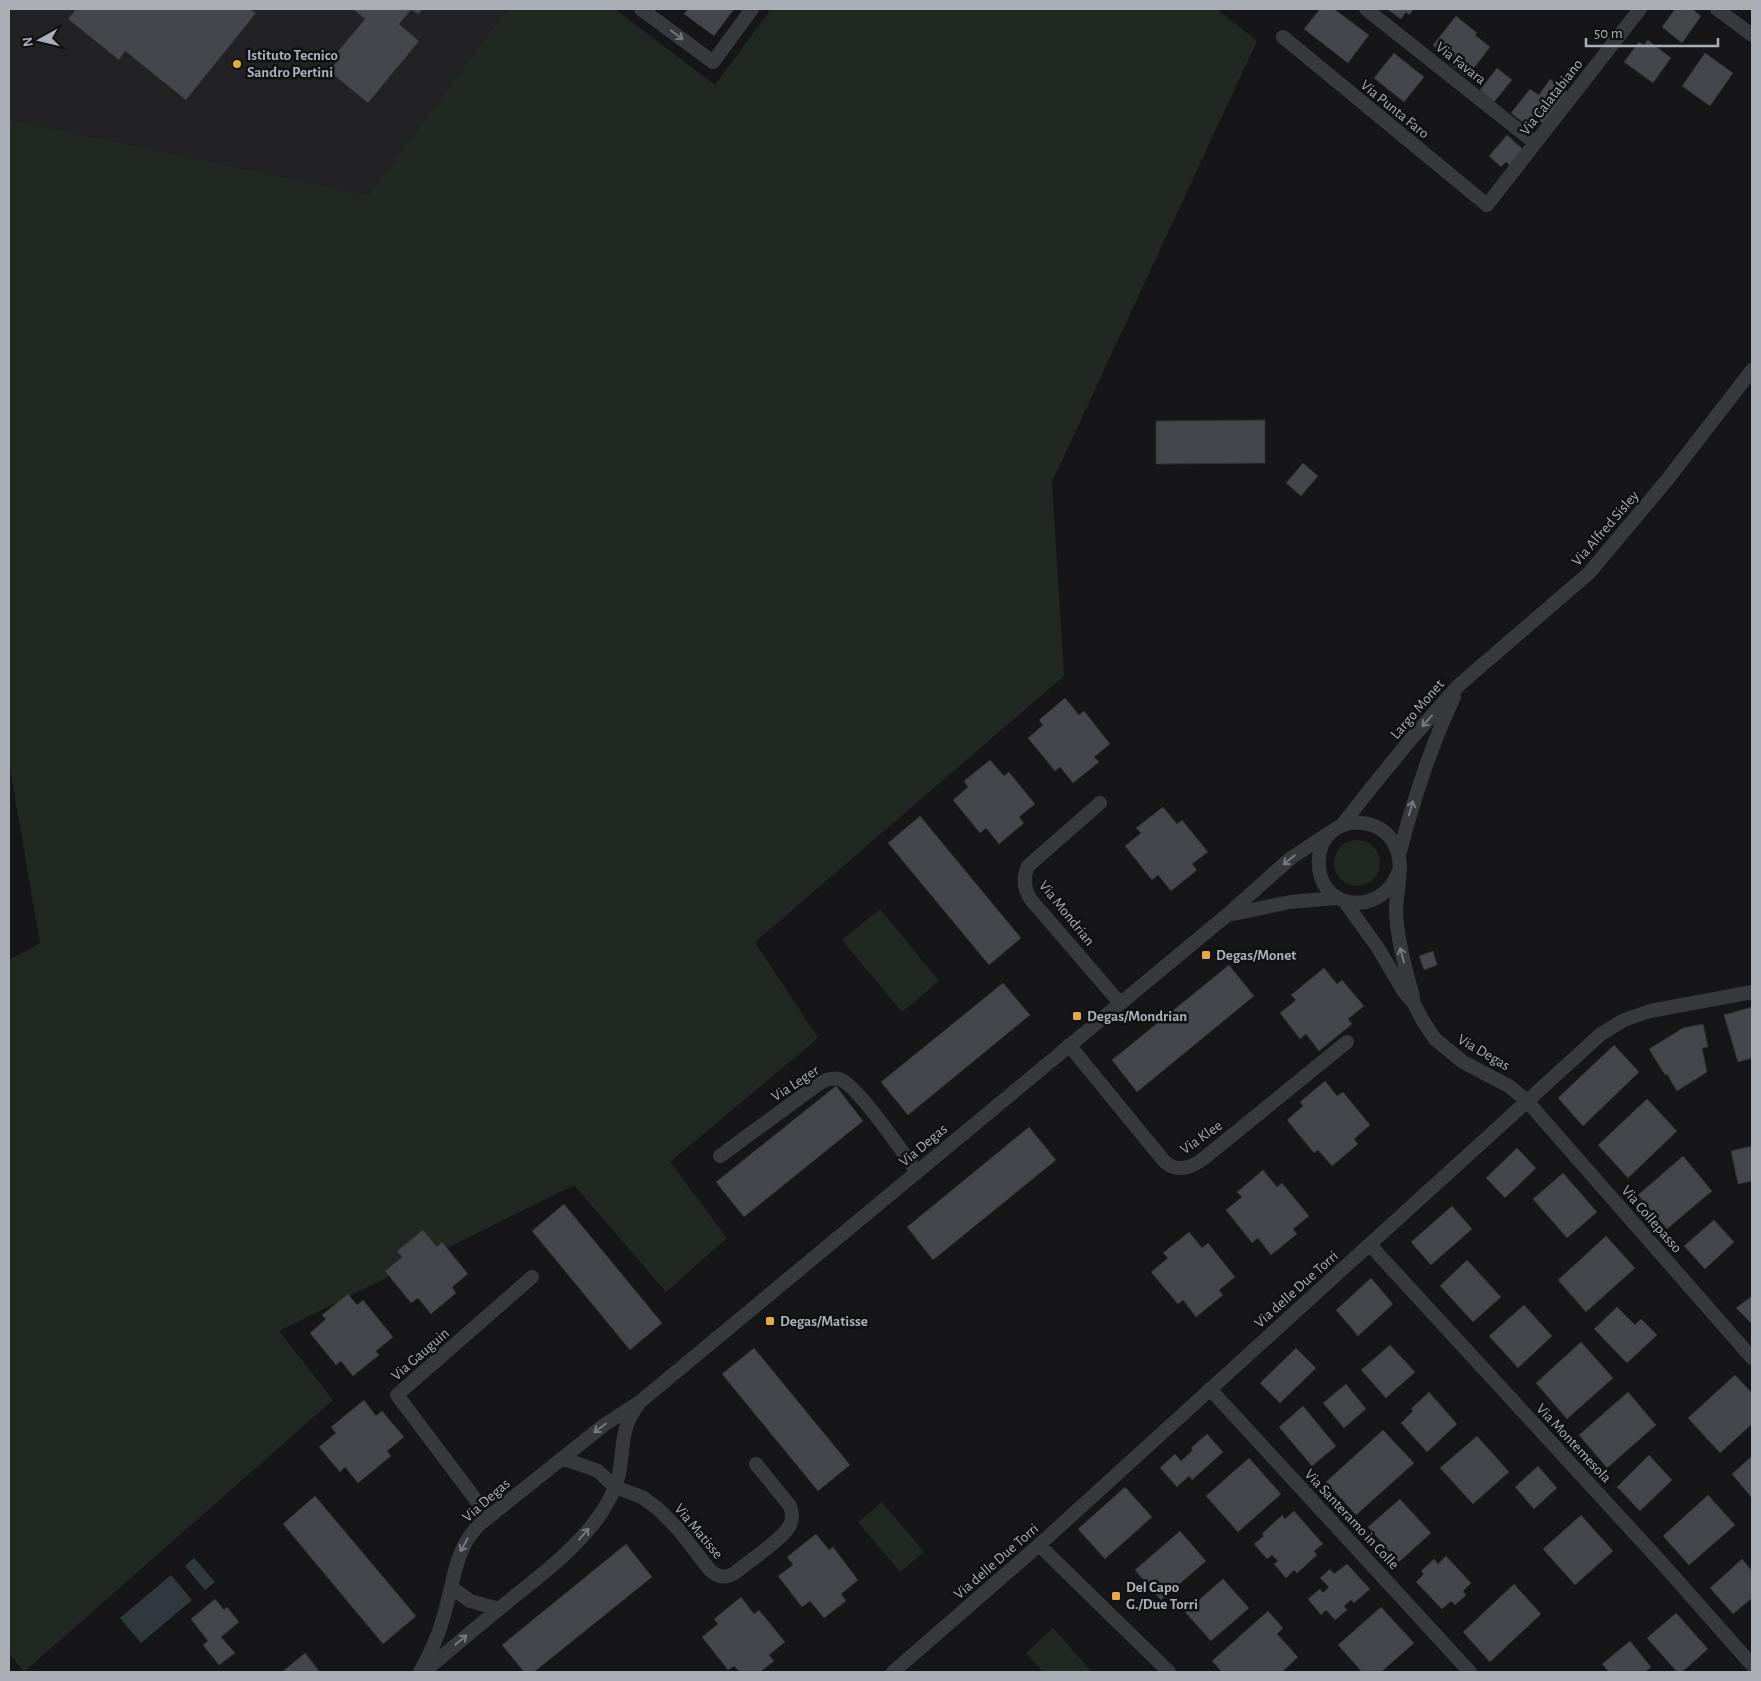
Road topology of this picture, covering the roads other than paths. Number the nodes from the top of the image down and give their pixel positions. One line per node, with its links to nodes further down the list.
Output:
1 (641, 9): 2 (street, one-way to 2)
2 (752, 9)
3 (1366, 9): 8 (street, Via Favara)
4 (1640, 9): 8 (street, Via Calatabiano)
5 (1718, 9): 6 (street)
6 (1752, 35)
7 (1283, 37): 9 (street, Via Punta Faro)
8 (1535, 143): 9 (street, Via Calatabiano)
9 (1487, 205)
10 (1752, 370): 11 (street, Via Alfred Sisley)
11 (1459, 685): 13 (street, Largo Monet, one-way to 13); 15 (street, Largo Monet, one-way to 11)
12 (1100, 802): 21 (street, Via Mondrian)
13 (1342, 825): 14 (street, Largo Monet); 15 (street, Largo Monet)
14 (1329, 833): 17 (street); 18 (street, Via Degas, one-way to 18)
15 (1399, 855): 16 (street, Largo Monet)
16 (1398, 873): 17 (street); 20 (street, Largo Monet, one-way to 16)
17 (1340, 900): 18 (street, Via Degas); 20 (street)
18 (1227, 916): 21 (street, Via Degas)
19 (1752, 992): 24 (street, Via delle Due Torri)
20 (1413, 1002): 24 (street, Via Degas)
21 (1120, 1003): 23 (street, Via Degas)
22 (1347, 1042): 23 (street, Via Klee)
23 (1069, 1045): 26 (street, Via Degas)
24 (1527, 1101): 27 (street, Via delle Due Torri); 29 (street, Via Collepasso)
25 (720, 1156): 26 (street, Via Leger)
26 (917, 1172): 31 (street, Via Degas)
27 (1370, 1245): 30 (street, Via delle Due Torri); 39 (street, Via Montemesola)
28 (532, 1277): 35 (street, Via Gauguin)
29 (1752, 1358)
30 (1210, 1389): 36 (street, Via delle Due Torri); 44 (street, Via Santeramo in Colle)
31 (641, 1401): 32 (street, Via Degas, one-way to 32); 34 (street, Via Degas)
32 (562, 1458): 34 (street); 35 (street, Via Degas)
33 (756, 1464): 34 (street, Via Matisse)
34 (615, 1487): 38 (street, Via Degas, one-way to 34)
35 (488, 1516): 37 (street, Via Degas, one-way to 37)
36 (1039, 1545): 42 (street, Via delle Due Torri); 43 (street)
37 (451, 1587): 38 (street); 40 (street, Via Degas)
38 (499, 1609): 41 (street, Via Degas, one-way to 38)
39 (1752, 1665)
40 (420, 1672)
41 (424, 1672)
42 (893, 1672)
43 (1169, 1672)
44 (1470, 1672)

